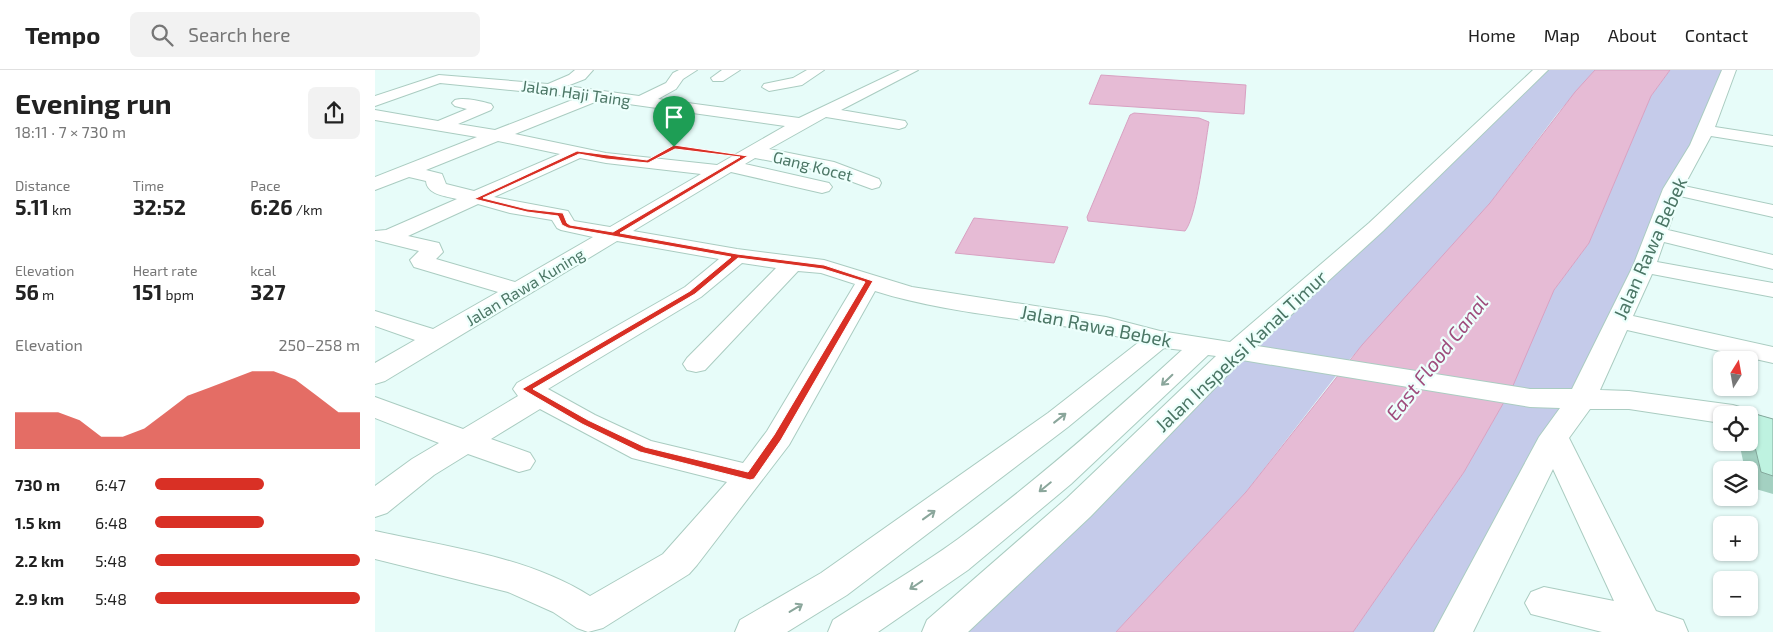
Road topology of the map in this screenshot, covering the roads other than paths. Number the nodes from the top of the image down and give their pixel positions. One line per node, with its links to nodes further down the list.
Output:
1 (504, 70): 10 (street)
2 (586, 70): 12 (street)
3 (690, 70): 16 (street)
4 (733, 70): 9 (street)
5 (817, 70): 11 (street)
6 (911, 70): 22 (street, Jalan Rawa Kuning)
7 (1541, 70): 58 (street, Jalan Inspeksi Kanal Timur)
8 (1729, 70): 28 (street, Jalan Rawa Bebek)
9 (718, 78)
10 (476, 81): 12 (street, Jalan Haji Taing); 13 (street); 15 (street, Jalan Haji Taing)
11 (769, 87)
12 (549, 88): 14 (street, Jalan Haji Taing)
13 (439, 95)
14 (598, 95): 16 (street, Jalan Haji Taing); 30 (street)
15 (375, 101)
16 (641, 101): 23 (street, Jalan Haji Taing)
17 (737, 102): 23 (street)
18 (460, 103): 20 (street)
19 (412, 106): 24 (street)
20 (485, 107): 21 (street); 27 (street)
21 (503, 110)
22 (826, 112): 25 (street, Jalan Rawa Kuning); 26 (street)
23 (717, 114): 25 (street, Jalan Haji Taing)
24 (380, 115): 27 (street)
25 (801, 123): 34 (street, Jalan Rawa Kuning)
26 (899, 124)
27 (439, 126): 29 (street); 30 (street)
28 (1705, 130): 31 (street); 40 (street, Jalan Rawa Bebek)
29 (416, 136)
30 (500, 136): 33 (street); 36 (street)
31 (1773, 141)
32 (671, 148): 35 (street)
33 (579, 152): 35 (street); 41 (street)
34 (733, 159): 35 (street); 38 (street, Gang Kocet); 39 (street); 43 (street, Jalan Rawa Kuning)
35 (648, 162)
36 (409, 171): 37 (street); 41 (street, Jalan Rawa Bebek)
37 (375, 184)
38 (872, 184)
39 (822, 187)
40 (1673, 189): 42 (street); 44 (street, Jalan Rawa Bebek)
41 (477, 199): 43 (street, Jalan Rawa Bebek); 45 (street)
42 (1773, 211)
43 (614, 234): 46 (street, Jalan Rawa Bebek); 51 (street, Jalan Rawa Kuning)
44 (1655, 234): 48 (street); 49 (street, Jalan Rawa Bebek)
45 (382, 236): 51 (street)
46 (737, 256): 47 (street, Jalan Rawa Bebek); 62 (street)
47 (794, 262): 50 (street, Jalan Rawa Bebek); 60 (street)
48 (1773, 262)
49 (1644, 266): 52 (street); 54 (street, Jalan Rawa Bebek)
50 (869, 281): 56 (street, Jalan Rawa Bebek); 69 (street)
51 (517, 290): 55 (street, Jalan Rawa Kuning)
52 (1773, 290)
53 (375, 318): 55 (street)
54 (1618, 320): 59 (street); 63 (street, Jalan Rawa Bebek)
55 (437, 339): 61 (street, Jalan Rawa Kuning)
56 (1159, 339): 57 (street, Jalan Rawa Bebek); 74 (street, one-way to 56)
57 (1202, 346): 58 (street, Jalan Rawa Bebek); 75 (street, one-way to 75)
58 (1237, 350): 63 (street, Jalan Rawa Bebek); 76 (street, Jalan Inspeksi Kanal Timur)
59 (1773, 355)
60 (696, 364)
61 (379, 369)
62 (539, 396): 67 (street); 69 (street)
63 (1582, 399): 65 (street, Jalan Rawa Bebek); 66 (street, Jalan Rawa Bebek)
64 (375, 407): 67 (street)
65 (1713, 413)
66 (1555, 437): 73 (street); 77 (street, Jalan Rawa Bebek)
67 (468, 440): 68 (street); 70 (street)
68 (519, 461)
69 (750, 476): 71 (street)
70 (375, 504)
71 (375, 545)
72 (1544, 602): 73 (street)
73 (1653, 629)
74 (753, 632)
75 (847, 632)
76 (941, 632)
77 (1453, 632)

